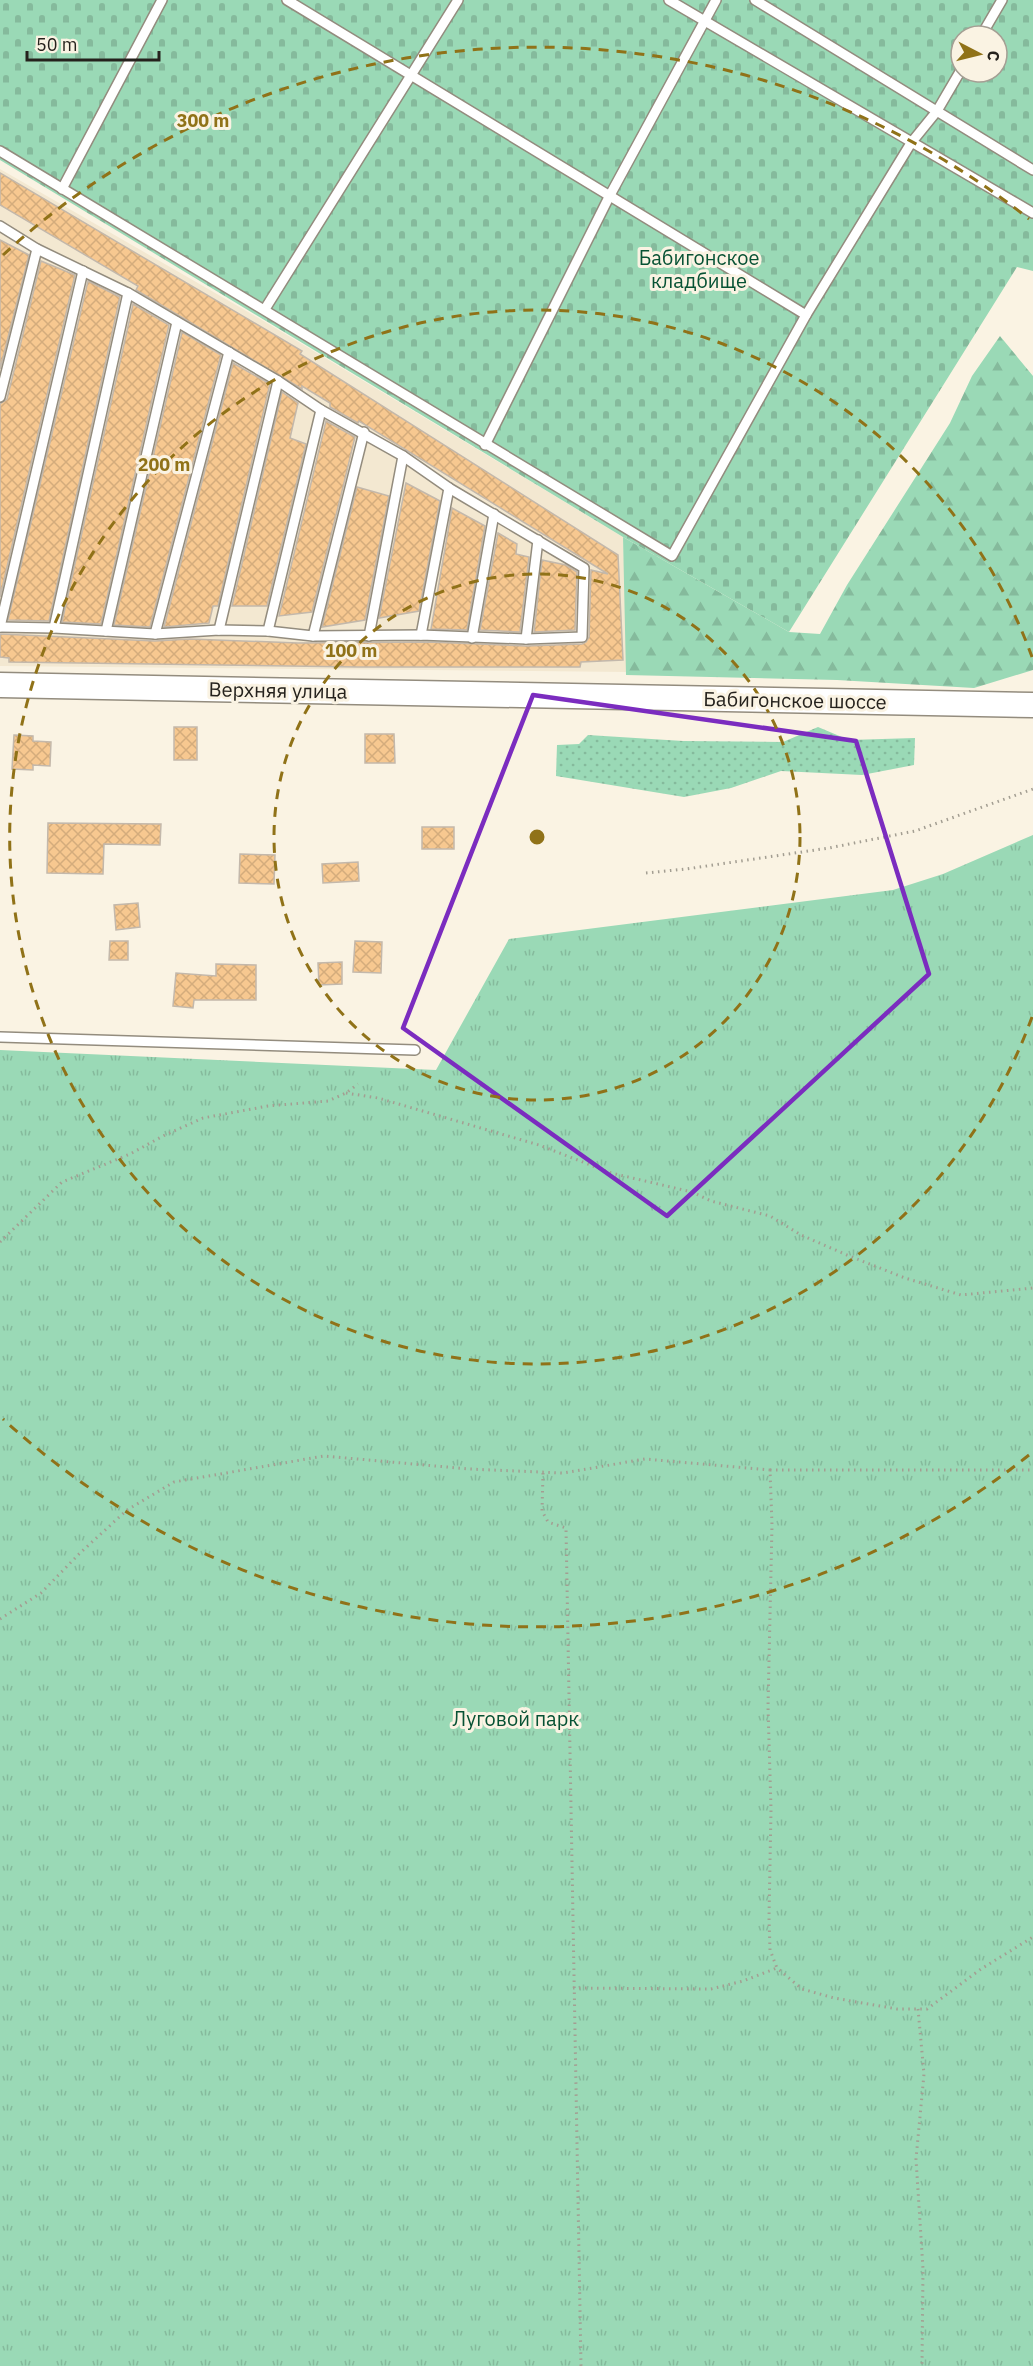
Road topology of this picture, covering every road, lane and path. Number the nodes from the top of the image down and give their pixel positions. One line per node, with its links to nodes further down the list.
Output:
1 (162, 0): 16 (lane)
2 (287, 0): 10 (lane)
3 (458, 0): 10 (lane)
4 (669, 0): 8 (lane)
5 (716, 0): 8 (lane)
6 (755, 0): 12 (lane)
7 (1002, 0): 9 (lane)
8 (703, 21): 13 (lane); 17 (lane)
9 (988, 24)
10 (412, 75): 17 (lane); 23 (lane)
11 (953, 84): 12 (lane)
12 (937, 111): 13 (lane); 15 (lane)
13 (911, 143): 18 (lane); 24 (lane)
14 (0, 151): 16 (lane)
15 (1033, 170)
16 (62, 189): 23 (lane)
17 (609, 196): 24 (lane); 31 (lane)
18 (1033, 213)
19 (0, 226): 20 (lane)
20 (37, 249): 21 (lane); 28 (lane)
21 (83, 271): 22 (lane); 36 (lane)
22 (128, 293): 25 (lane); 37 (lane)
23 (265, 309): 31 (lane)
24 (806, 315): 31 (lane)
25 (177, 322): 26 (lane); 39 (lane)
26 (229, 352): 27 (lane); 41 (lane)
27 (278, 381): 29 (lane); 38 (lane)
28 (0, 397)
29 (321, 410): 30 (lane); 40 (lane)
30 (364, 432): 32 (lane); 43 (lane)
31 (485, 444)
32 (404, 456): 33 (lane); 44 (lane)
33 (449, 488): 34 (lane); 42 (lane)
34 (494, 514): 35 (lane); 45 (lane)
35 (538, 540): 46 (lane); 46 (lane)
36 (0, 627): 37 (lane)
37 (54, 628): 39 (lane)
38 (219, 630): 40 (lane); 41 (lane)
39 (105, 631): 41 (lane)
40 (268, 631): 43 (lane)
41 (155, 634)
42 (421, 635): 44 (lane); 45 (lane)
43 (313, 636): 44 (lane)
44 (369, 636)
45 (472, 638): 46 (lane)
46 (526, 639)
47 (0, 685): 48 (street, Верхняя улица)
48 (556, 695): 49 (street, Бабигонское шоссе)
49 (1033, 705)
50 (1033, 789): 51 (path)
51 (646, 873)
52 (0, 1037): 53 (lane)
53 (415, 1050)
54 (358, 1084): 55 (path)
55 (346, 1093): 56 (path); 57 (path)
56 (0, 1242)
57 (1033, 1288)
58 (770, 1470): 59 (path); 60 (path); 63 (path)
59 (1033, 1470)
60 (543, 1473): 61 (path); 64 (path)
61 (0, 1619)
62 (1033, 1937): 65 (path)
63 (777, 1968): 64 (path); 65 (path)
64 (573, 1988): 66 (path)
65 (918, 2009): 67 (path)
66 (581, 2366)
67 (922, 2366)

